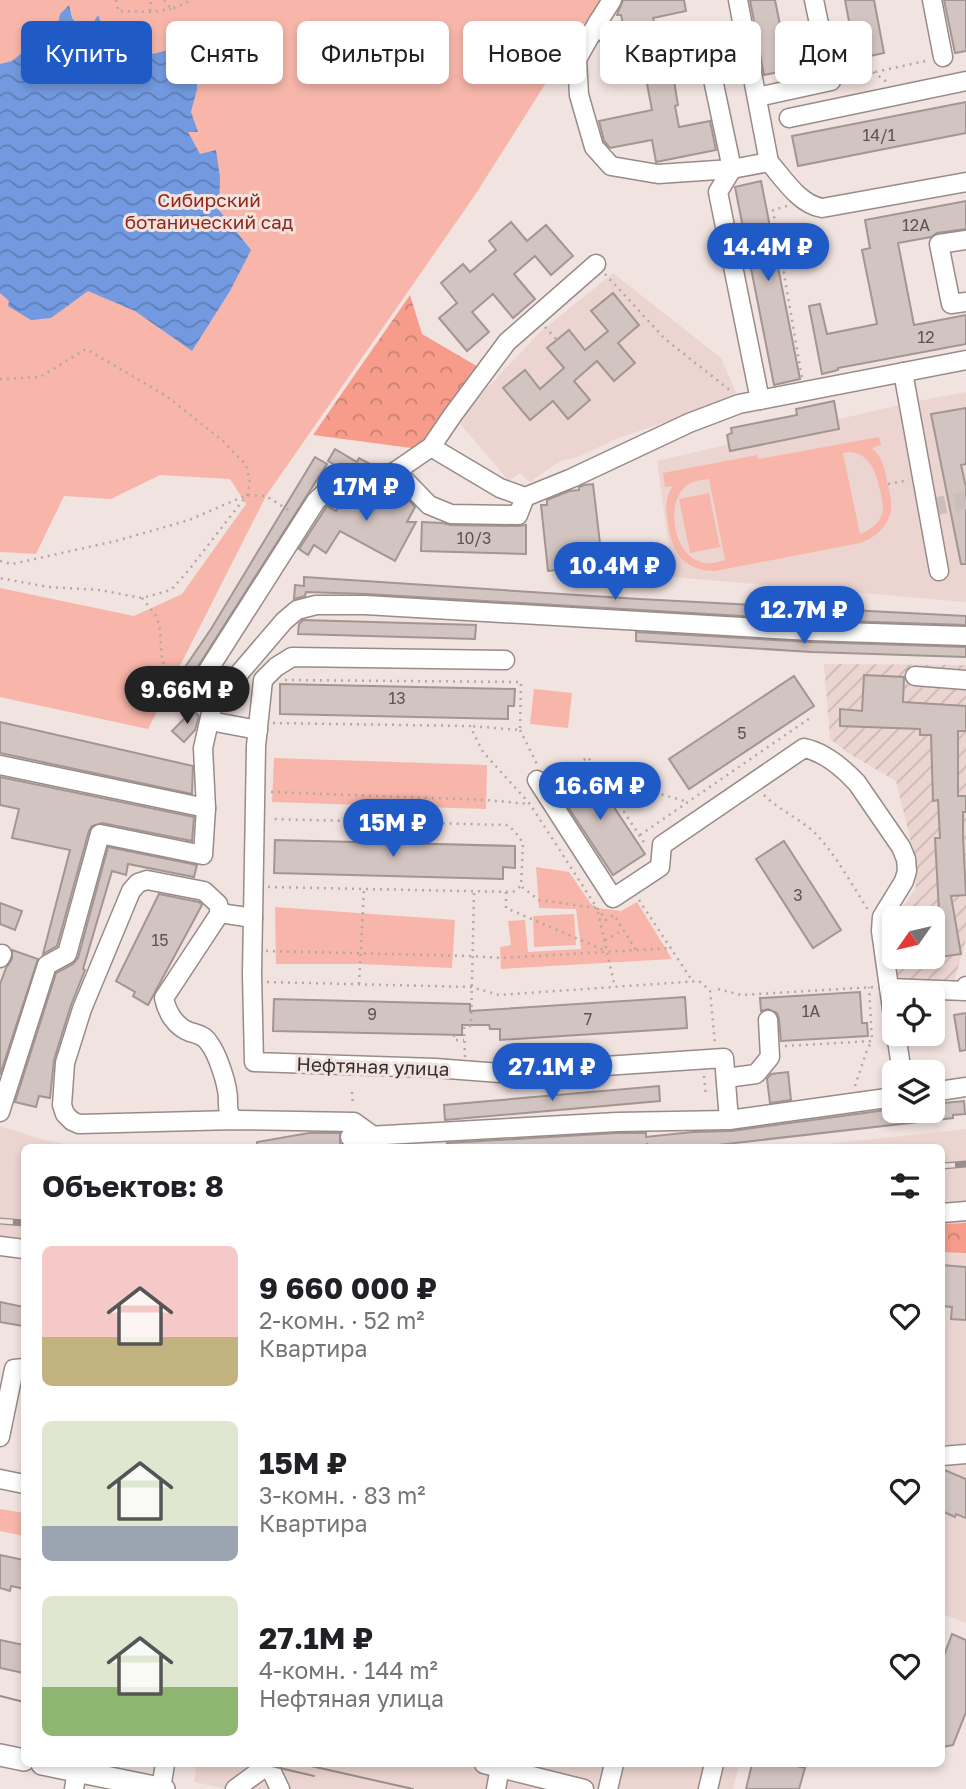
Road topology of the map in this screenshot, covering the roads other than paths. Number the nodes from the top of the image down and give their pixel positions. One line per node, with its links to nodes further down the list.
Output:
1 (612, 0): 5 (street)
2 (738, 0): 8 (street)
3 (814, 0): 8 (street)
4 (932, 0): 6 (street)
5 (598, 22): 11 (street); 11 (street)
6 (943, 57)
7 (966, 81): 9 (street)
8 (757, 97): 10 (street)
9 (789, 118)
10 (769, 162): 11 (street); 12 (street)
11 (732, 169): 18 (street)
12 (966, 182)
13 (966, 240): 15 (street)
14 (596, 264): 19 (street)
15 (966, 302)
16 (966, 360): 17 (street)
17 (903, 372): 18 (street); 22 (street)
18 (760, 400): 21 (street)
19 (432, 447): 20 (street); 21 (street)
20 (396, 471): 21 (street); 27 (street)
21 (525, 497)
22 (939, 571)
23 (966, 636): 28 (street)
24 (505, 660): 29 (street)
25 (915, 676): 26 (street)
26 (966, 680)
27 (198, 686)
28 (210, 721): 29 (street); 32 (street)
29 (265, 727): 34 (street)
30 (0, 765): 32 (street)
31 (542, 780): 35 (street)
32 (206, 808): 43 (street)
33 (220, 913): 34 (street); 44 (street); 44 (street)
34 (253, 918): 39 (street, Нефтяная улица)
35 (888, 983)
36 (945, 989): 37 (street)
37 (966, 989)
38 (768, 1020): 39 (street)
39 (726, 1078): 45 (street)
40 (966, 1087): 41 (street)
41 (945, 1090)
42 (882, 1099): 45 (street)
43 (0, 1112)
44 (235, 1120): 46 (street)
45 (729, 1120): 46 (street)
46 (372, 1135): 47 (street)
47 (350, 1137)
48 (966, 1211): 49 (street)
49 (945, 1213)
50 (0, 1246): 51 (street)
51 (21, 1249)
52 (21, 1368): 53 (street)
53 (16, 1397): 54 (street)
54 (0, 1437)
55 (966, 1454): 56 (street)
56 (945, 1456)
57 (0, 1479): 58 (street)
58 (21, 1483)
59 (0, 1755): 60 (main road)
60 (21, 1759)
61 (48, 1767): 68 (main road)
62 (165, 1767): 69 (street)
63 (265, 1767): 70 (street)
64 (269, 1767): 71 (street)
65 (613, 1767): 74 (street)
66 (713, 1767): 75 (street)
67 (508, 1773): 72 (street); 73 (street)
68 (76, 1780): 69 (main road)
69 (162, 1789)
70 (235, 1789)
71 (280, 1789)
72 (496, 1789)
73 (584, 1789)
74 (608, 1789)
75 (708, 1789)

